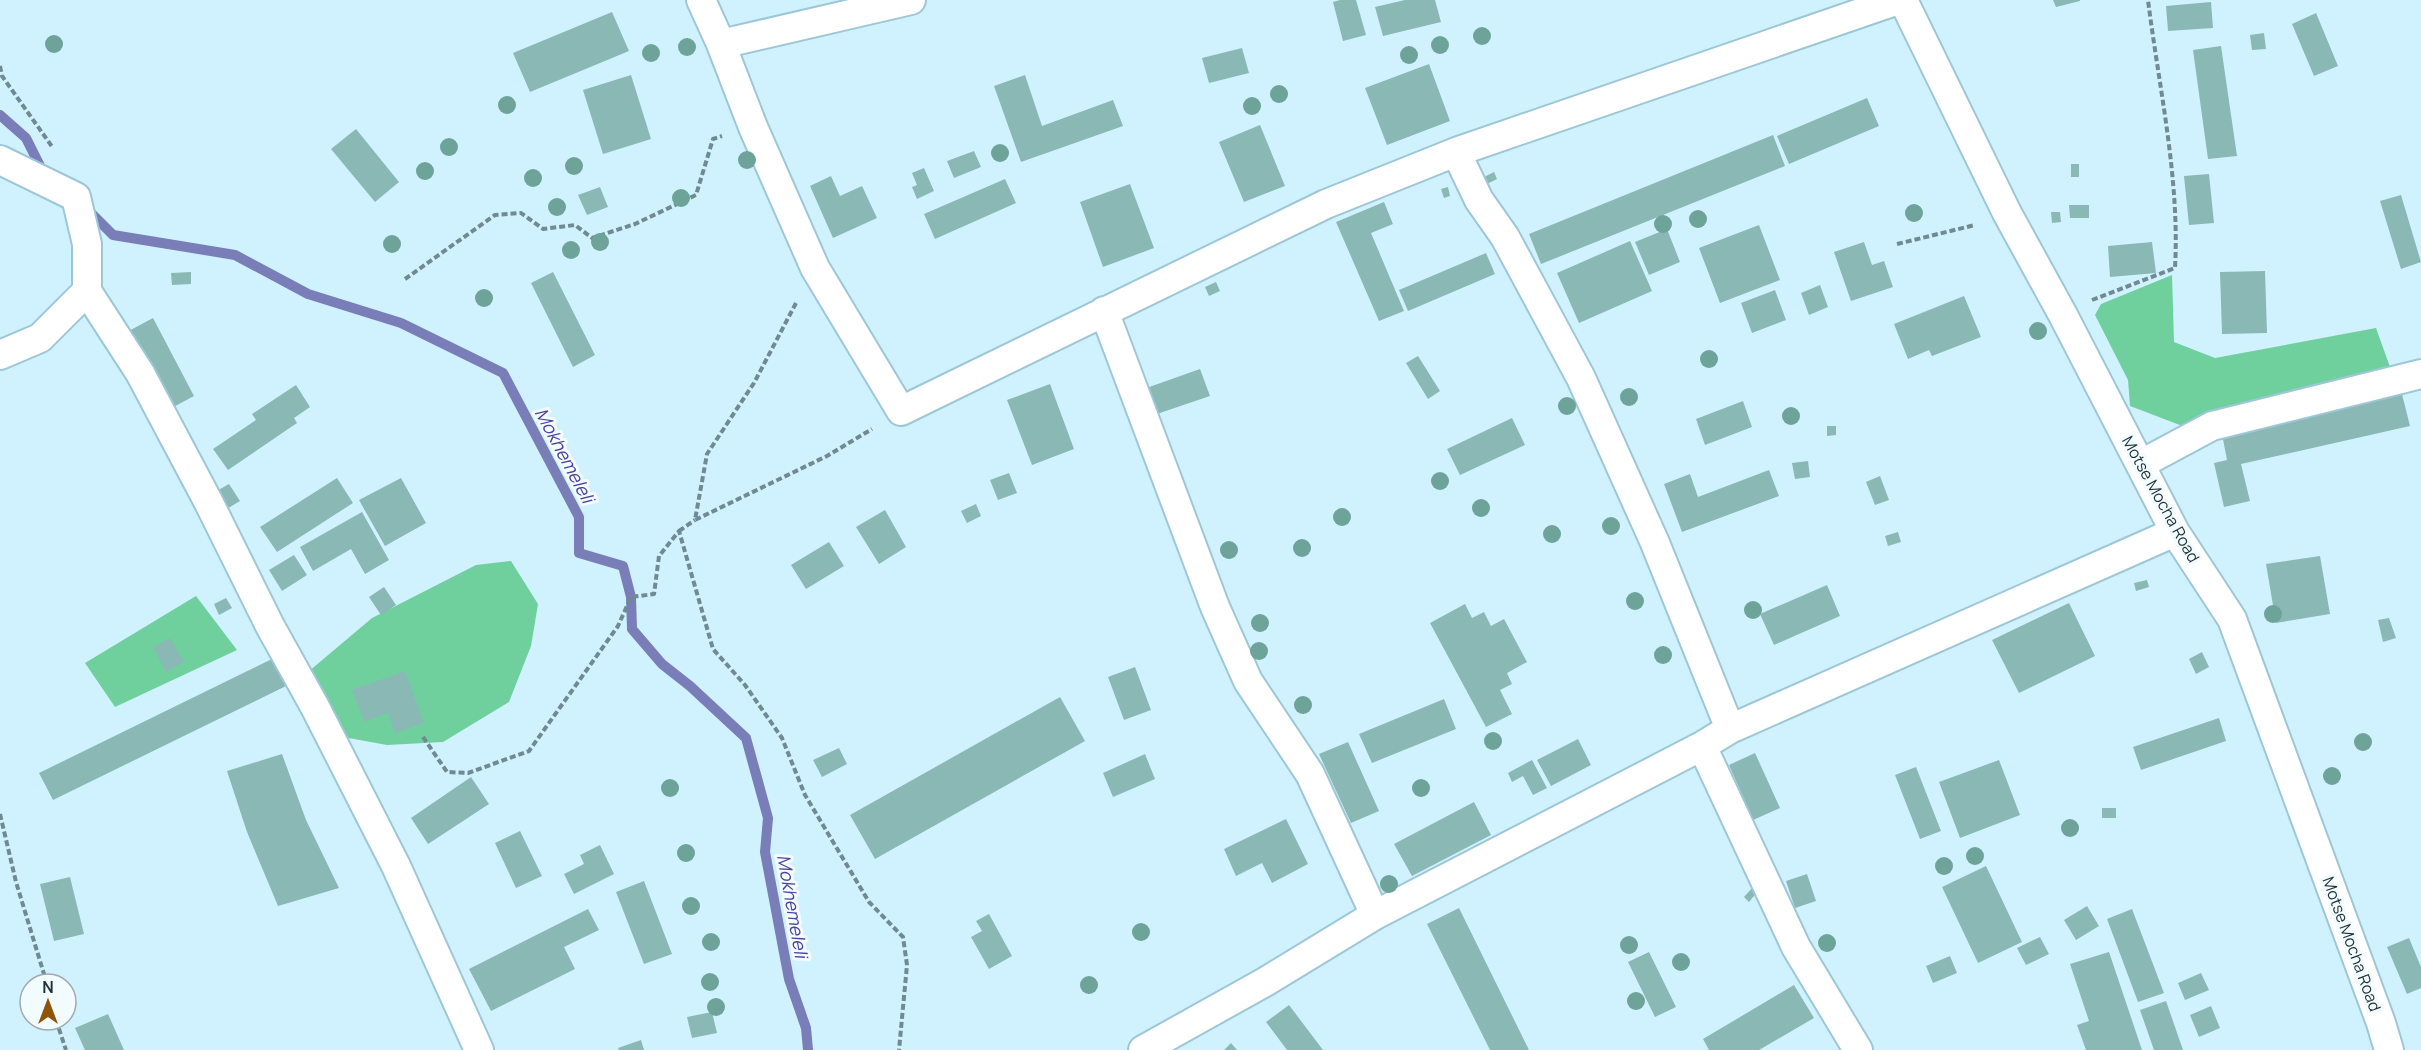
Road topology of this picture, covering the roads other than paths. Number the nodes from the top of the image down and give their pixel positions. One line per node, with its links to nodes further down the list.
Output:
1 (701, 0): 5 (street)
2 (911, 0): 5 (street)
3 (1898, 0): 6 (street)
4 (1903, 0): 12 (street, Motse Mocha Road)
5 (721, 44): 9 (street)
6 (1456, 152): 9 (street); 14 (street)
7 (0, 160): 8 (street)
8 (87, 291): 10 (street); 17 (street)
9 (1104, 311): 16 (street)
10 (0, 355)
11 (2421, 374): 12 (street)
12 (2141, 464): 13 (street, Motse Mocha Road)
13 (2175, 531): 14 (street); 20 (street, Motse Mocha Road)
14 (1730, 729): 15 (street)
15 (1702, 746): 16 (street); 19 (street)
16 (1376, 915): 18 (street)
17 (479, 1050)
18 (1143, 1050)
19 (1858, 1050)
20 (2389, 1050)

